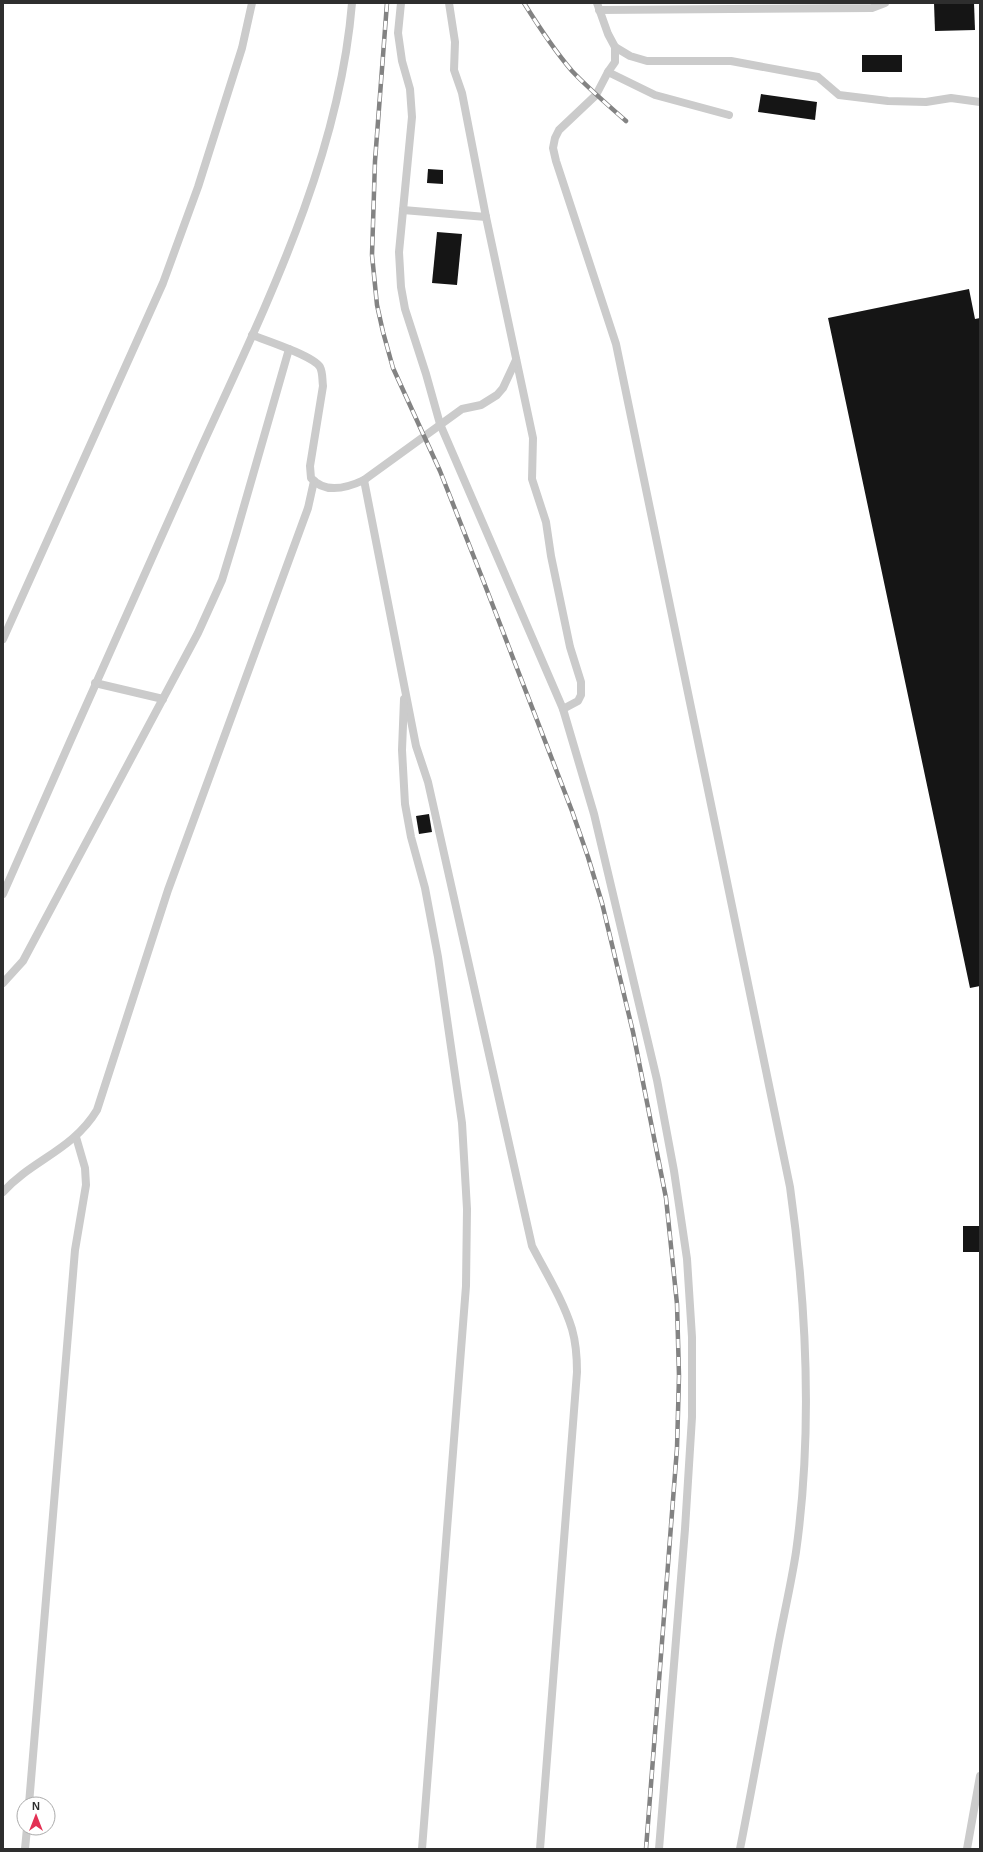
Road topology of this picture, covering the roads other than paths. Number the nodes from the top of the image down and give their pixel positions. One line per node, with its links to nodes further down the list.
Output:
1 (252, 3): 19 (lane)
2 (352, 3): 13 (lane)
3 (400, 3): 11 (lane)
4 (449, 3): 12 (lane)
5 (885, 3): 6 (lane)
6 (598, 7): 7 (lane)
7 (615, 47): 8 (lane); 9 (lane)
8 (608, 72): 10 (lane); 35 (lane)
9 (980, 102)
10 (729, 115)
11 (403, 210): 12 (lane); 16 (lane)
12 (486, 217): 15 (lane)
13 (252, 335): 14 (lane); 20 (lane)
14 (288, 350): 18 (lane); 22 (lane)
15 (516, 360): 16 (lane); 23 (lane)
16 (440, 424): 17 (lane); 23 (lane)
17 (364, 480): 18 (lane); 21 (lane)
18 (314, 481): 26 (lane)
19 (3, 639)
20 (95, 682): 22 (lane); 24 (lane)
21 (404, 685): 32 (lane); 33 (lane)
22 (163, 699): 25 (lane)
23 (563, 709): 34 (lane)
24 (3, 894)
25 (3, 983)
26 (76, 1137): 27 (lane); 29 (lane)
27 (3, 1192)
28 (980, 1776): 36 (lane)
29 (29, 1796)
30 (26, 1836): 31 (lane)
31 (25, 1849)
32 (422, 1849)
33 (540, 1849)
34 (659, 1849)
35 (740, 1849)
36 (967, 1849)

